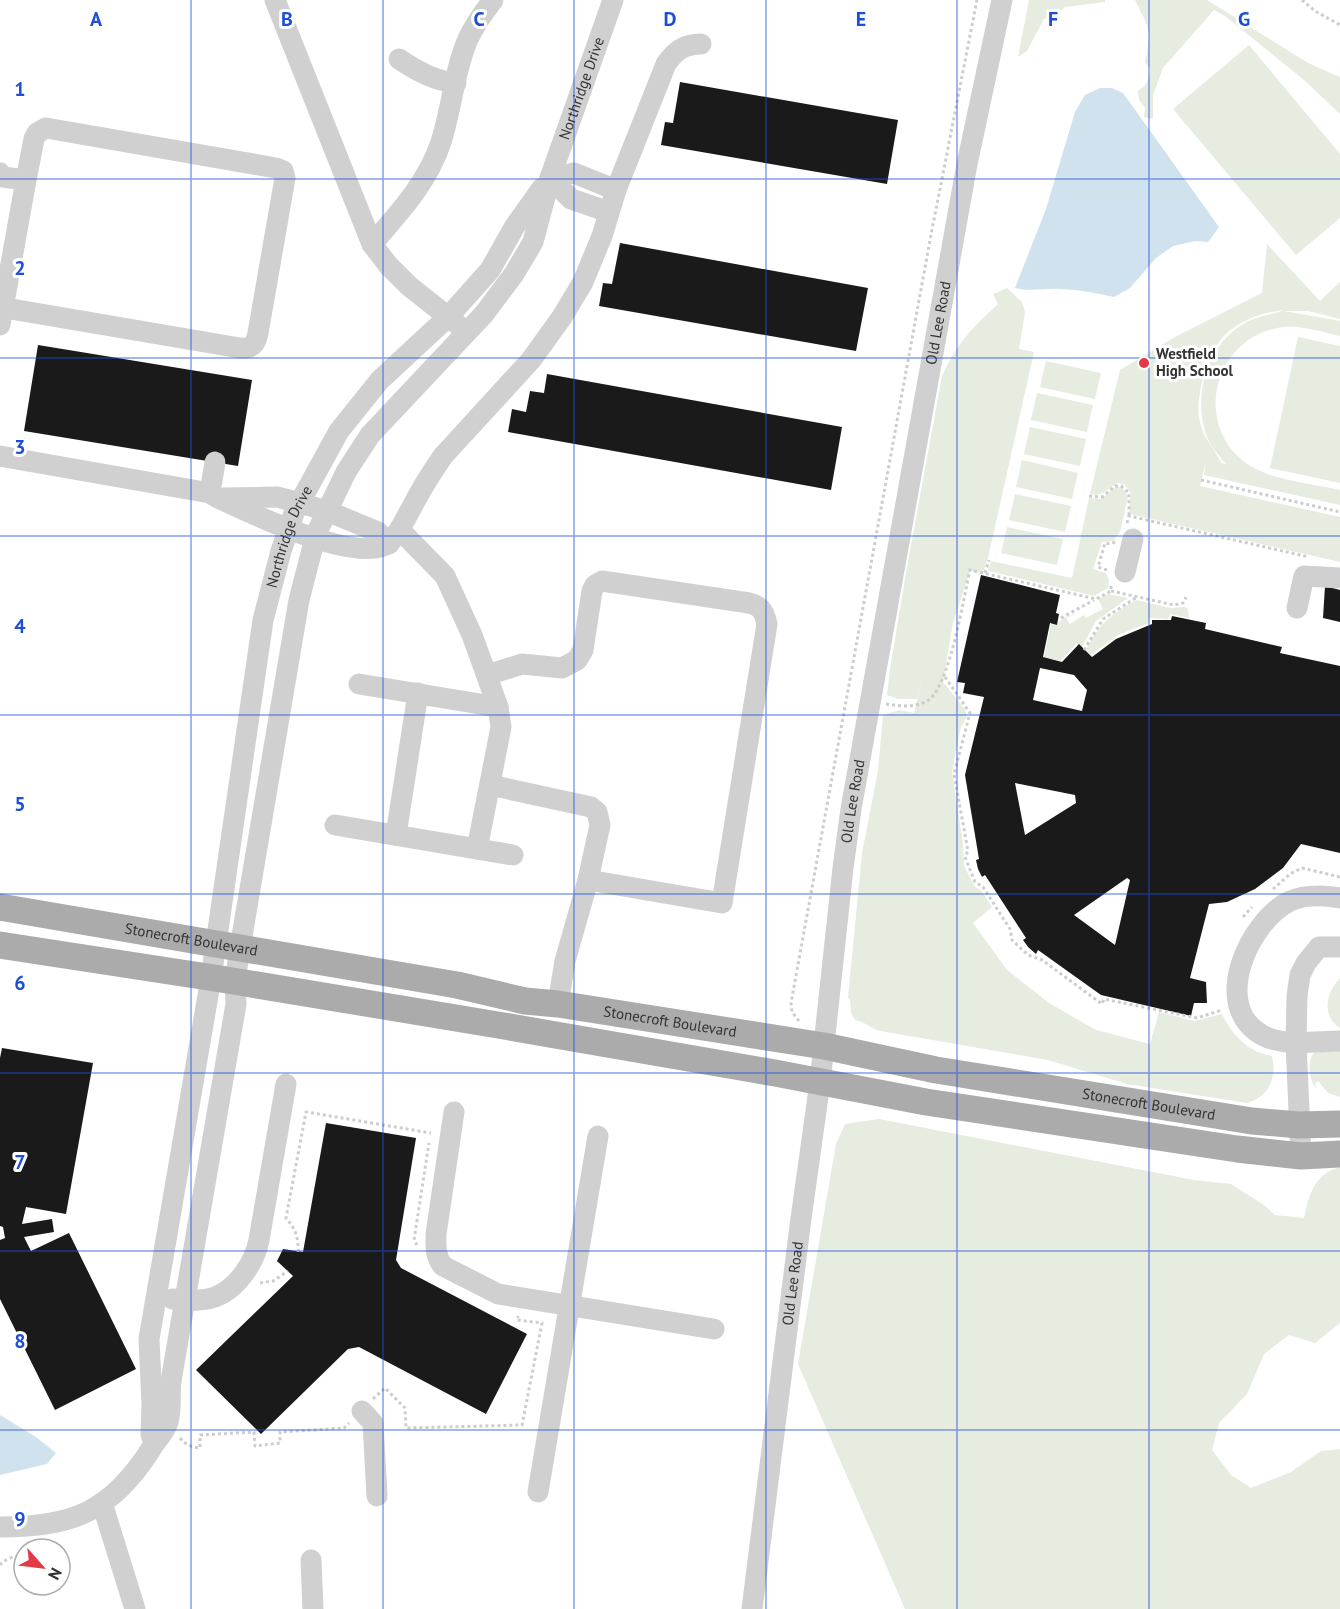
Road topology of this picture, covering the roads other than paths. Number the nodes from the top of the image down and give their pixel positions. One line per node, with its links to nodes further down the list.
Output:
1 (275, 0): 13 (street)
2 (493, 0): 7 (street)
3 (613, 0): 9 (street, Northridge Drive)
4 (1002, 0): 48 (street, Old Lee Road)
5 (700, 44): 11 (street)
6 (399, 59): 7 (street)
7 (456, 83): 13 (street)
8 (0, 173): 10 (street)
9 (550, 178): 11 (street); 12 (street); 15 (street, Northridge Drive); 16 (street, Northridge Drive)
10 (26, 180): 14 (street); 14 (street)
11 (616, 190): 12 (street)
12 (609, 212): 23 (street)
13 (372, 244): 15 (street)
14 (1, 313)
15 (449, 316): 16 (street); 20 (street, Northridge Drive)
16 (466, 333): 21 (street, Northridge Drive)
17 (0, 456): 19 (street)
18 (215, 462): 19 (street)
19 (214, 495): 20 (street); 22 (street)
20 (300, 503): 21 (street); 22 (street, Northridge Drive)
21 (327, 511): 23 (street); 24 (street, Northridge Drive)
22 (289, 529): 24 (street); 42 (street, Northridge Drive)
23 (394, 537): 24 (street); 29 (street)
24 (315, 539): 42 (street, Northridge Drive)
25 (1133, 539): 26 (street)
26 (1125, 572)
27 (1340, 578): 28 (street)
28 (1297, 608)
29 (487, 675): 32 (street); 38 (street)
30 (359, 684): 31 (street)
31 (418, 693): 32 (street); 35 (street)
32 (498, 706): 33 (street)
33 (490, 785): 36 (street); 38 (street)
34 (335, 825): 35 (street)
35 (396, 835): 36 (street)
36 (477, 849): 37 (street)
37 (513, 855)
38 (588, 880): 45 (street)
39 (1340, 898): 47 (street)
40 (0, 907): 42 (main road, Stonecroft Boulevard)
41 (0, 945): 44 (main road, Stonecroft Boulevard)
42 (228, 946): 44 (street, Northridge Drive); 45 (main road, Stonecroft Boulevard)
43 (1340, 947): 47 (street)
44 (223, 980): 49 (main road, Stonecroft Boulevard); 57 (street); 58 (street)
45 (558, 1004): 48 (main road, Stonecroft Boulevard)
46 (1340, 1041): 47 (street)
47 (1296, 1042): 53 (street)
48 (811, 1044): 49 (street, Old Lee Road); 53 (main road, Stonecroft Boulevard)
49 (820, 1082): 56 (main road, Stonecroft Boulevard); 70 (street, Old Lee Road)
50 (286, 1084): 58 (street)
51 (454, 1112): 59 (street)
52 (1340, 1124): 53 (main road, Stonecroft Boulevard)
53 (1299, 1125): 56 (street)
54 (598, 1136): 59 (street)
55 (1340, 1154): 56 (main road, Stonecroft Boulevard)
56 (1301, 1156)
57 (157, 1297): 58 (street); 62 (street)
58 (185, 1300): 62 (street)
59 (570, 1305): 60 (street); 63 (street)
60 (714, 1329)
61 (362, 1411): 64 (street)
62 (154, 1443): 65 (street)
63 (538, 1492)
64 (377, 1496)
65 (102, 1503): 66 (street); 68 (street)
66 (0, 1527)
67 (311, 1560): 69 (street)
68 (135, 1609)
69 (313, 1609)
70 (752, 1609)

